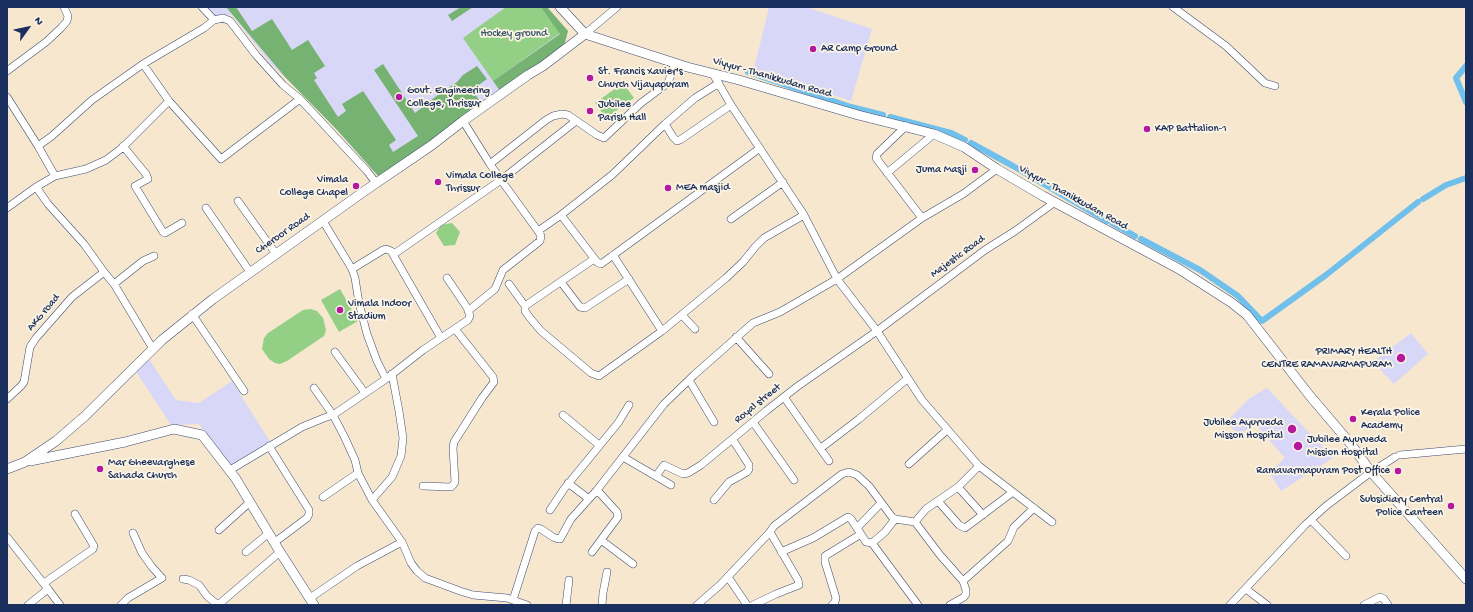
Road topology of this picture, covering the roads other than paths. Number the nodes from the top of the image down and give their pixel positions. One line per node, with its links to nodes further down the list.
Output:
1 (64, 7): 10 (street)
2 (202, 7): 6 (street)
3 (560, 7): 7 (main road, Viyyur - Thanikkudam Road)
4 (617, 7): 7 (street)
5 (1173, 7): 13 (street)
6 (214, 20): 9 (street); 15 (street)
7 (585, 34): 8 (main road, Viyyur - Thanikkudam Road); 18 (main road, Cheroor Road)
8 (675, 63): 11 (main road, Viyyur - Thanikkudam Road); 19 (street)
9 (143, 64): 16 (street); 23 (street)
10 (7, 70)
11 (713, 74): 12 (street); 21 (main road, Viyyur - Thanikkudam Road)
12 (719, 84): 17 (street); 20 (street)
13 (1275, 86)
14 (7, 97): 23 (street)
15 (300, 99): 16 (street); 32 (street)
16 (169, 101): 24 (street)
17 (732, 105): 20 (street); 25 (street)
18 (463, 121): 26 (street); 32 (main road, Cheroor Road)
19 (576, 121): 26 (street); 30 (street)
20 (664, 124): 39 (street)
21 (906, 126): 22 (main road, Viyyur - Thanikkudam Road); 28 (street)
22 (934, 134): 27 (main road, Viyyur - Thanikkudam Road); 28 (street)
23 (38, 146): 29 (street)
24 (124, 146): 29 (street); 43 (street)
25 (760, 148): 31 (street); 47 (street)
26 (490, 164): 30 (street)
27 (997, 169): 35 (main road, Viyyur - Thanikkudam Road); 41 (street)
28 (887, 172): 41 (street)
29 (55, 176): 33 (street)
30 (501, 180): 44 (street); 46 (street)
31 (783, 182): 38 (street); 40 (street)
32 (376, 183): 42 (main road, Cheroor Road)
33 (36, 187): 36 (street); 51 (street)
34 (238, 201): 45 (street)
35 (1055, 202): 66 (street, Majestic Road); 98 (main road, Viyyur - Thanikkudam Road)
36 (7, 208)
37 (206, 208): 52 (street)
38 (804, 215): 55 (street); 62 (street)
39 (561, 216): 44 (street); 49 (street)
40 (731, 218)
41 (922, 218): 55 (street)
42 (323, 221): 45 (main road, Cheroor Road); 50 (street)
43 (182, 222)
44 (538, 231): 60 (street)
45 (276, 254): 52 (main road, Cheroor Road)
46 (394, 254): 50 (street); 68 (street)
47 (613, 255): 49 (street); 54 (street)
48 (154, 256): 57 (street)
49 (594, 258): 56 (street)
50 (352, 269): 72 (street)
51 (104, 272): 57 (street); 79 (street, AKG road)
52 (250, 272): 61 (main road, Cheroor Road)
53 (447, 278): 60 (street)
54 (629, 279): 56 (street); 65 (street)
55 (837, 279): 66 (street); 67 (street)
56 (561, 282): 59 (street)
57 (114, 284): 69 (street)
58 (508, 284): 59 (street)
59 (526, 306): 65 (street)
60 (468, 311): 63 (street)
61 (192, 314): 69 (main road, Cheroor Road); 76 (street)
62 (682, 315): 64 (street); 65 (street)
63 (455, 329): 68 (street); 104 (street)
64 (694, 329)
65 (662, 331)
66 (877, 331): 73 (street); 78 (street, Royal street)
67 (736, 337): 71 (street); 74 (street)
68 (441, 338): 72 (street)
69 (153, 349): 93 (main road, Cheroor Road)
70 (335, 352): 77 (street)
71 (769, 374)
72 (389, 377): 77 (street); 110 (street)
73 (907, 379): 85 (street); 89 (street)
74 (689, 380): 83 (street); 91 (street)
75 (314, 388): 81 (street)
76 (244, 391)
77 (365, 393): 81 (street)
78 (784, 397): 84 (street, Royal street); 89 (street)
79 (7, 399)
80 (629, 405): 87 (street)
81 (333, 415): 88 (street); 99 (street)
82 (564, 415): 87 (street)
83 (714, 422)
84 (753, 422): 86 (street, Royal street); 101 (street)
85 (947, 430): 94 (street); 95 (street)
86 (733, 440): 100 (street, Royal street); 111 (street)
87 (599, 445): 102 (street)
88 (269, 446): 97 (street); 130 (street)
89 (821, 448): 92 (street)
90 (1466, 450): 98 (street)
91 (623, 457): 100 (street); 106 (street)
92 (829, 461)
93 (25, 462): 96 (main road, Cheroor Road); 97 (main road)
94 (909, 464)
95 (979, 466): 105 (street); 107 (street)
96 (7, 469)
97 (230, 470): 113 (main road)
98 (1370, 472): 120 (street); 142 (main road, Viyyur - Thanikkudam Road)
99 (358, 473): 108 (street); 110 (street)
100 (656, 476): 103 (street)
101 (794, 480)
102 (568, 483): 109 (street); 116 (street)
103 (671, 485)
104 (423, 486)
105 (958, 487): 112 (street); 118 (street)
106 (597, 490): 109 (street); 129 (street)
107 (1013, 492): 115 (street); 118 (street)
108 (323, 497)
109 (588, 499): 147 (street)
110 (372, 500): 131 (street)
111 (714, 500)
112 (938, 501): 118 (street); 121 (street)
113 (250, 502): 123 (street); 127 (main road)
114 (881, 503): 119 (street); 124 (street); 125 (street)
115 (1034, 508): 122 (street); 144 (street)
116 (550, 510)
117 (75, 514): 145 (street)
118 (983, 515)
119 (895, 519): 121 (street); 132 (street)
120 (1311, 520): 137 (street); 146 (street)
121 (915, 522): 144 (street)
122 (1052, 522)
123 (219, 530)
124 (859, 531): 132 (street); 136 (street); 160 (street)
125 (770, 532): 136 (street); 140 (street)
126 (133, 533): 152 (street)
127 (269, 533): 130 (main road); 133 (street)
128 (7, 538): 145 (street)
129 (601, 540): 135 (street); 138 (street)
130 (275, 542): 134 (main road)
131 (402, 542): 147 (street); 148 (street)
132 (872, 543): 161 (street)
133 (246, 552)
134 (280, 552): 148 (main road); 153 (street)
135 (592, 552)
136 (782, 552): 149 (street)
137 (1346, 556)
138 (633, 564)
139 (608, 572): 156 (street)
140 (728, 577): 157 (street); 158 (street)
141 (183, 578): 153 (street)
142 (1466, 579)
143 (569, 580): 155 (street)
144 (963, 581): 162 (street)
145 (46, 586): 150 (street); 151 (street)
146 (1246, 589): 163 (street); 164 (street)
147 (508, 601): 154 (street)
148 (312, 602)
149 (763, 603): 159 (street)
150 (28, 605)
151 (60, 605)
152 (121, 605)
153 (218, 605)
154 (527, 605)
155 (566, 605)
156 (602, 605)
157 (697, 605)
158 (747, 605)
159 (753, 605)
160 (832, 605)
161 (918, 605)
162 (950, 605)
163 (1230, 605)
164 (1267, 605)
165 (1364, 605): 166 (street)
166 (1388, 605)

